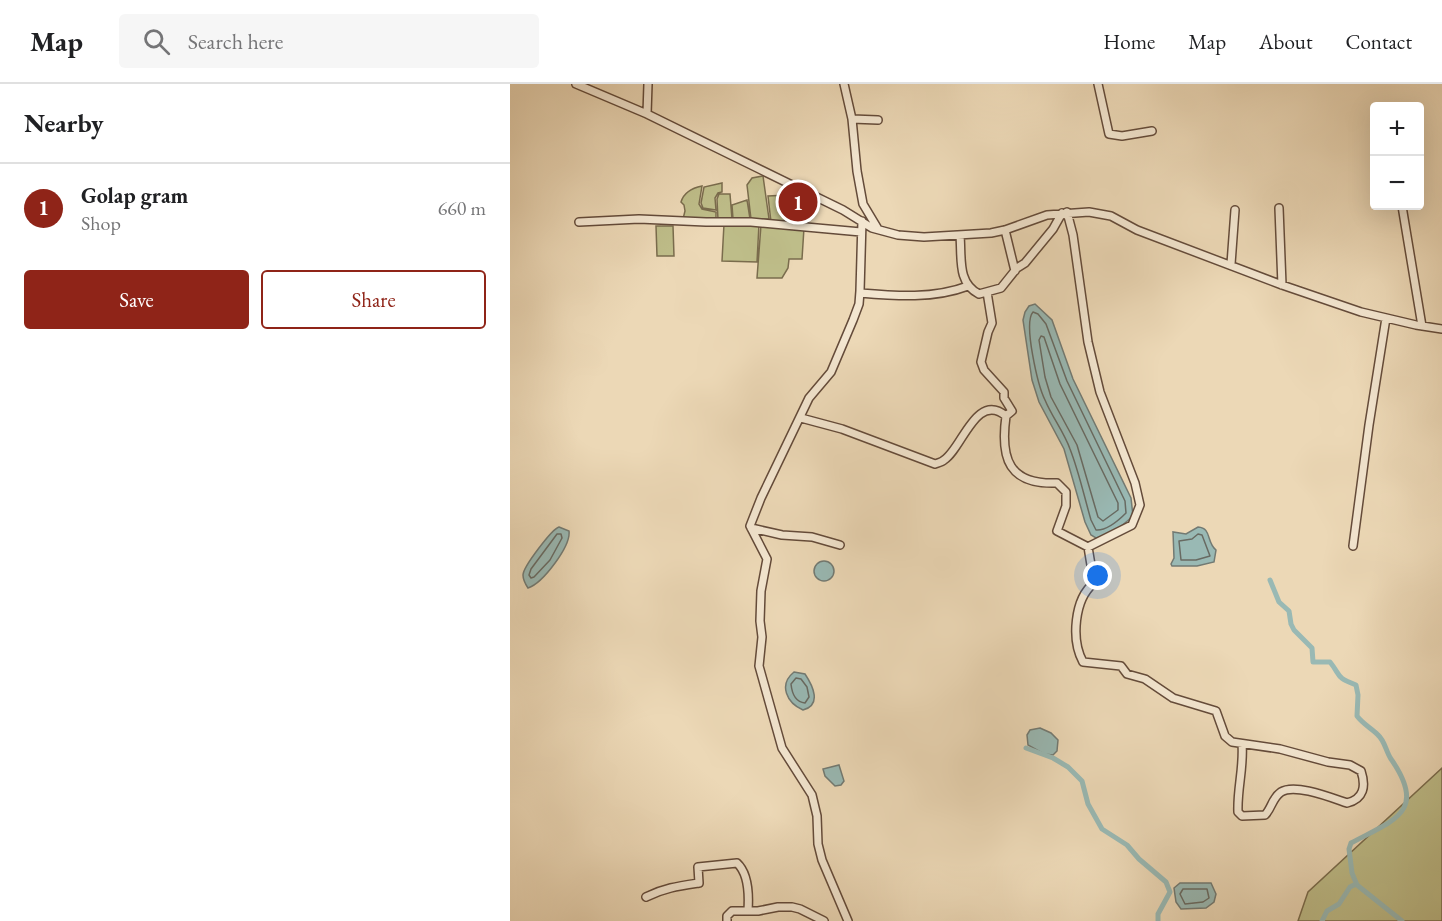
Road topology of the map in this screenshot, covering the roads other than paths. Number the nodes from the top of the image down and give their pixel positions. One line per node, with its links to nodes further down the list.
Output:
1 (576, 84): 5 (street)
2 (648, 84): 5 (street)
3 (844, 84): 6 (street)
4 (1098, 84): 8 (street)
5 (647, 114): 13 (street)
6 (852, 119): 7 (street); 15 (street)
7 (878, 120)
8 (1152, 131)
9 (1279, 208): 21 (street)
10 (1235, 210): 19 (street)
11 (1403, 210): 26 (street)
12 (1064, 213): 16 (street); 19 (street); 20 (street); 33 (street)
13 (862, 221): 15 (street); 17 (street)
14 (579, 222): 17 (street)
15 (878, 230): 18 (street)
16 (1005, 230): 18 (street); 20 (street)
17 (861, 232): 24 (street)
18 (960, 236): 22 (street)
19 (1231, 264): 21 (street)
20 (1015, 271): 23 (street)
21 (1282, 285): 25 (street)
22 (968, 286): 23 (street); 24 (street)
23 (987, 292): 28 (street)
24 (860, 293): 29 (street)
25 (1386, 318): 26 (street); 32 (street)
26 (1422, 326): 27 (street)
27 (1442, 329)
28 (1006, 416): 29 (street); 33 (street)
29 (801, 418): 30 (street)
30 (752, 528): 31 (street); 39 (street)
31 (840, 545)
32 (1353, 546)
33 (1088, 547): 34 (street)
34 (1242, 744): 34 (street)
35 (646, 897): 36 (street)
36 (748, 910): 37 (street); 38 (street)
37 (727, 921)
38 (824, 921)
39 (848, 921)

